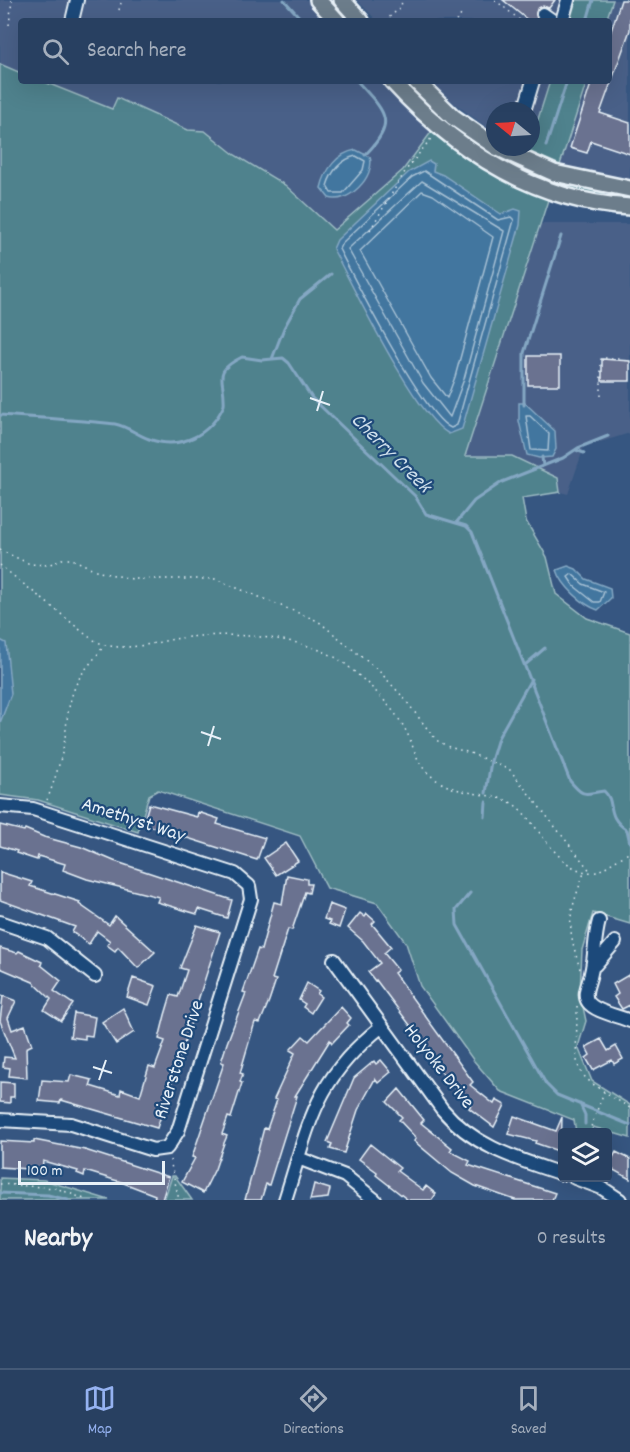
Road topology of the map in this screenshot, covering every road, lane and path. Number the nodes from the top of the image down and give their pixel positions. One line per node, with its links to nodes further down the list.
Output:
1 (12, 0): 18 (path)
2 (77, 0): 11 (street)
3 (318, 0): 12 (main road)
4 (342, 0): 13 (main road)
5 (402, 0): 14 (path)
6 (495, 0): 16 (path)
7 (568, 0): 17 (street)
8 (121, 3): 9 (path)
9 (118, 10)
10 (462, 14): 15 (path)
11 (73, 18)
12 (334, 18)
13 (358, 18)
14 (388, 18)
15 (459, 18)
16 (517, 18)
17 (563, 18)
18 (9, 25)
19 (395, 84): 23 (main road)
20 (419, 84): 24 (main road)
21 (532, 84): 22 (street)
22 (527, 102)
23 (438, 128): 27 (main road); 28 (path)
24 (486, 139)
25 (519, 156): 26 (main road)
26 (630, 189)
27 (630, 207)
28 (370, 230)
29 (620, 358): 30 (path)
30 (601, 396)
31 (0, 550): 37 (path)
32 (0, 565): 33 (path)
33 (105, 644): 34 (path); 37 (path)
34 (45, 804)
35 (0, 806): 38 (street, Amethyst Way)
36 (630, 852): 37 (path)
37 (591, 873)
38 (249, 886): 48 (street, Riverstone Drive)
39 (599, 921): 43 (street)
40 (0, 922): 44 (street)
41 (615, 942): 43 (street)
42 (334, 960): 46 (street, Holyoke Drive)
43 (595, 965): 45 (street)
44 (95, 976)
45 (630, 1021)
46 (382, 1026): 50 (street); 52 (street, Holyoke Drive)
47 (604, 1092): 49 (path)
48 (0, 1120)
49 (590, 1128)
50 (298, 1158): 57 (street); 58 (street)
51 (170, 1160): 56 (path)
52 (558, 1172)
53 (586, 1182): 59 (street)
54 (0, 1185): 55 (path)
55 (87, 1200)
56 (179, 1200)
57 (285, 1200)
58 (375, 1200)
59 (620, 1200)

